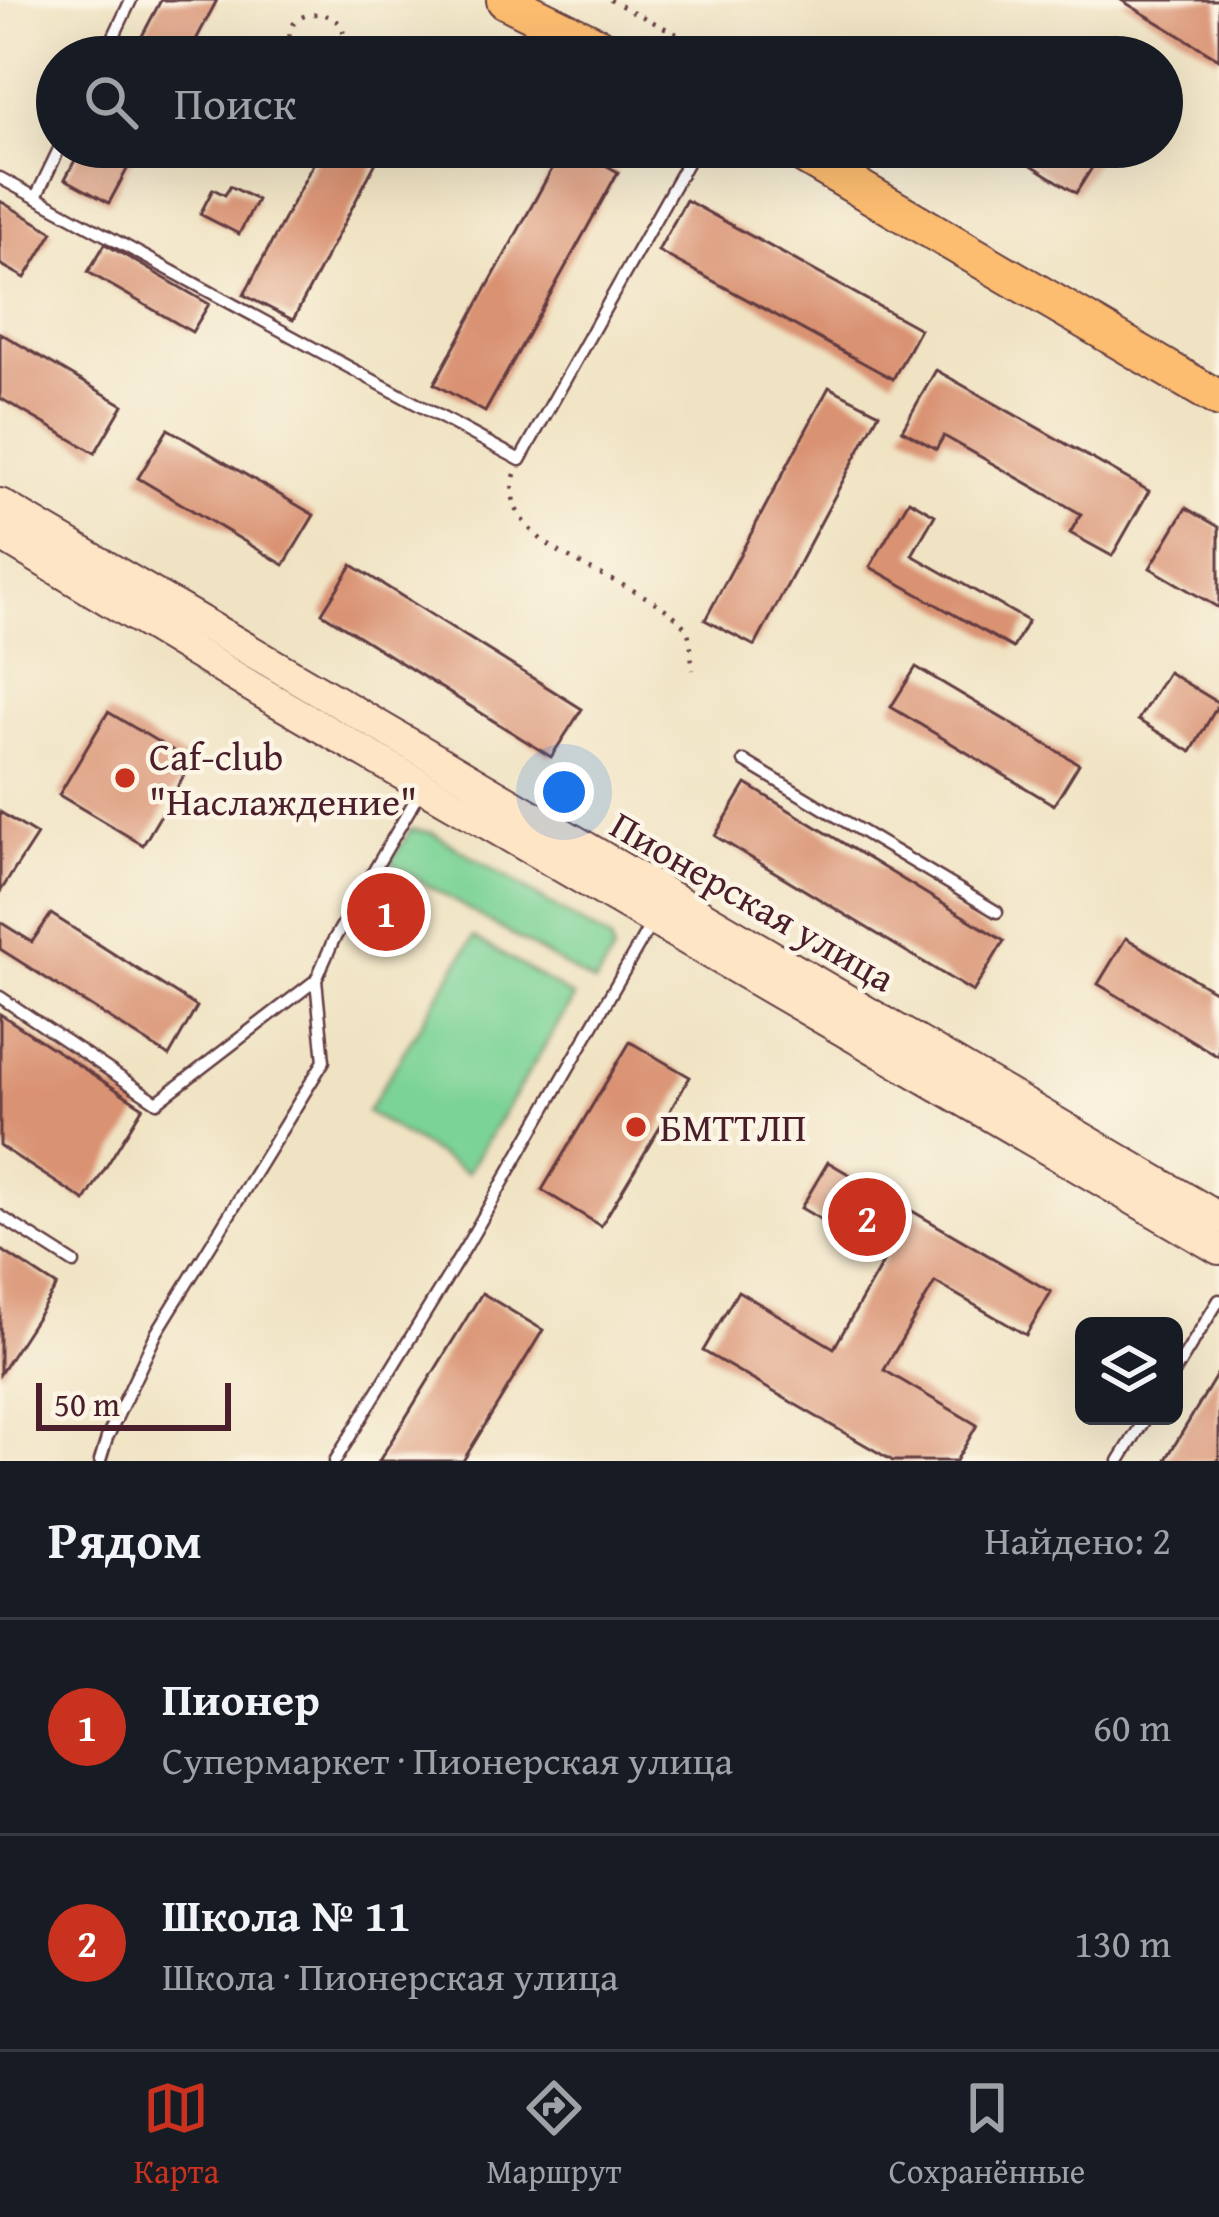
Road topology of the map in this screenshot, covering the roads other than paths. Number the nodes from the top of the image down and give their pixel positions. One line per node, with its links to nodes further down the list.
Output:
1 (131, 0): 3 (lane)
2 (505, 0): 4 (main road)
3 (114, 36)
4 (578, 36)
5 (50, 168): 9 (lane)
6 (684, 168): 9 (lane)
7 (825, 168): 10 (main road)
8 (0, 178): 9 (lane)
9 (36, 197)
10 (1219, 398)
11 (0, 504): 14 (main road, Пионерская улица)
12 (0, 535): 14 (main road, Пионерская улица)
13 (744, 761): 16 (lane)
14 (431, 773): 15 (main road, Пионерская улица); 17 (lane)
15 (661, 908): 20 (main road, Пионерская улица); 21 (main road, Пионерская улица); 27 (lane)
16 (997, 912)
17 (316, 980): 18 (lane); 26 (lane)
18 (0, 997)
19 (0, 1216): 22 (lane)
20 (1219, 1218)
21 (1219, 1249)
22 (74, 1263)
23 (1219, 1300): 24 (lane)
24 (1183, 1358)
25 (1142, 1425): 28 (lane)
26 (100, 1461)
27 (335, 1461)
28 (1120, 1461)

